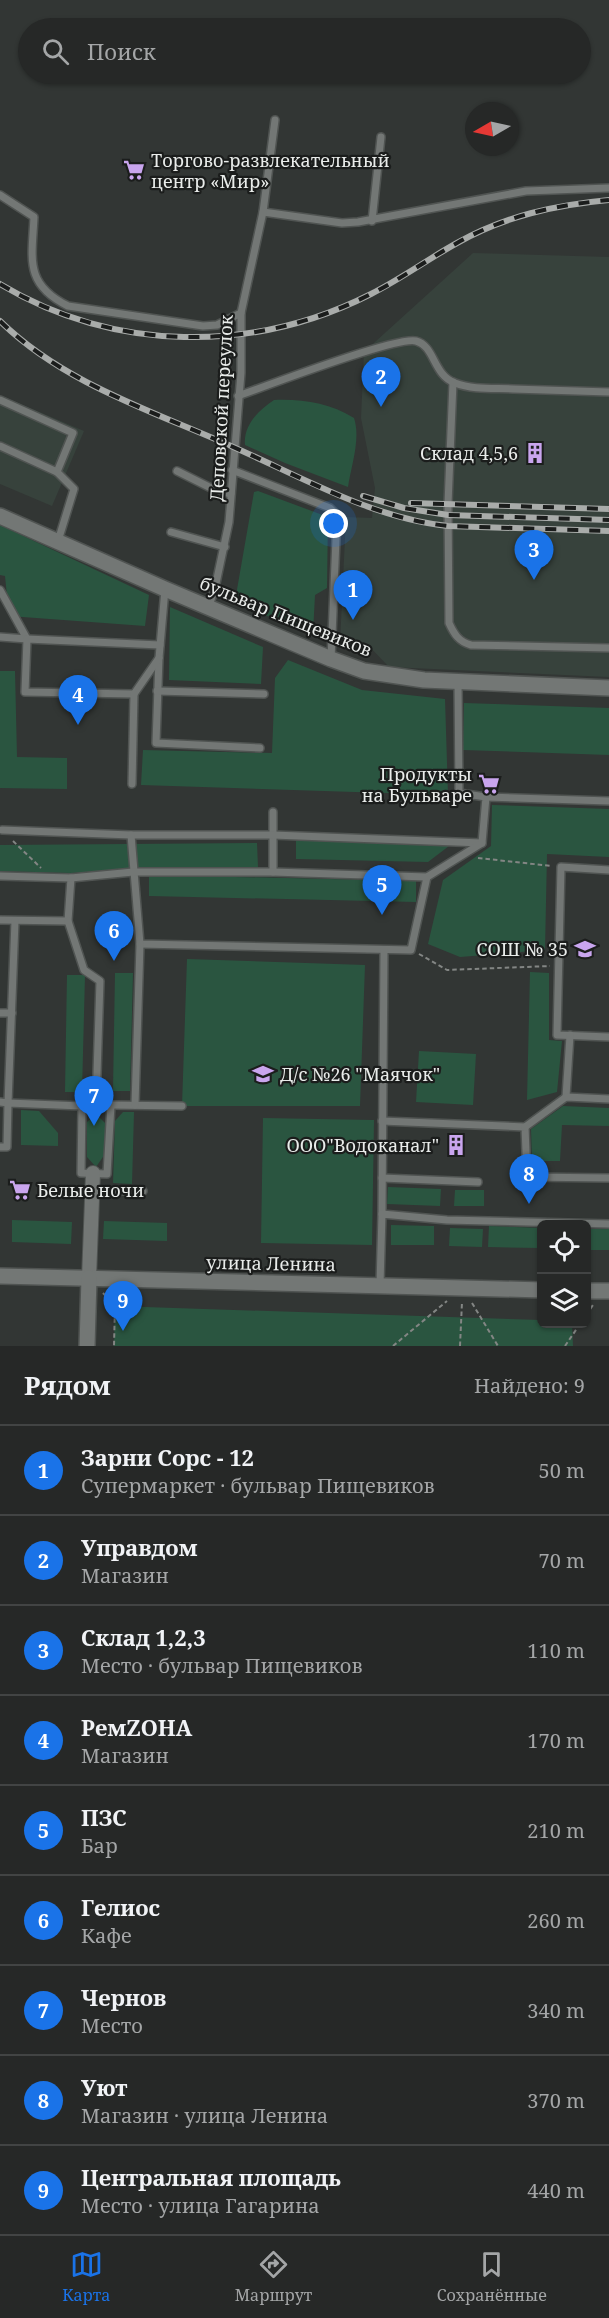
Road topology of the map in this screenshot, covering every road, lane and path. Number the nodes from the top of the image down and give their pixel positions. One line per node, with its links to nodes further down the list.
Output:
1 (274, 120): 5 (lane, Деповской переулок)
2 (381, 136): 6 (lane)
3 (609, 188): 6 (lane)
4 (0, 195): 7 (lane)
5 (263, 212): 6 (lane); 7 (lane, Деповской переулок)
6 (372, 220)
7 (241, 313): 10 (lane, Деповской переулок)
8 (453, 382): 9 (lane); 10 (lane); 27 (lane)
9 (609, 392)
10 (238, 396): 13 (lane, Деповской переулок)
11 (0, 400): 15 (lane)
12 (0, 446): 15 (lane)
13 (232, 470): 16 (lane, Деповской переулок); 29 (lane)
14 (177, 471): 16 (lane)
15 (57, 472): 19 (lane)
16 (231, 494): 20 (lane, Деповской переулок)
17 (0, 516): 19 (main road, бульвар Пищевиков)
18 (171, 532): 20 (lane)
19 (58, 541): 21 (main road, бульвар Пищевиков)
20 (225, 547): 23 (lane, Деповской переулок)
21 (165, 589): 23 (main road, бульвар Пищевиков); 26 (lane)
22 (0, 590): 25 (lane)
23 (209, 606): 29 (main road, бульвар Пищевиков)
24 (0, 637): 25 (lane)
25 (27, 639): 26 (lane); 33 (lane)
26 (160, 645): 28 (lane)
27 (609, 648)
28 (159, 658): 32 (lane); 33 (lane)
29 (331, 659): 30 (main road, бульвар Пищевиков)
30 (458, 682): 31 (main road, бульвар Пищевиков); 37 (lane)
31 (609, 688)
32 (157, 691): 34 (lane); 35 (lane)
33 (134, 694): 36 (lane)
34 (264, 694)
35 (260, 748)
36 (132, 784)
37 (486, 796): 38 (lane); 43 (lane)
38 (609, 801)
39 (273, 812): 42 (lane)
40 (2, 830): 41 (lane); 51 (path)
41 (130, 835): 42 (lane); 47 (lane)
42 (273, 835): 43 (lane); 48 (lane)
43 (482, 843): 44 (lane)
44 (461, 856): 45 (path); 50 (lane)
45 (561, 867): 46 (lane); 59 (lane)
46 (609, 870)
47 (133, 872): 48 (lane); 52 (lane); 56 (lane)
48 (273, 872): 50 (lane)
49 (0, 876): 51 (lane)
50 (427, 877): 58 (lane)
51 (52, 878): 52 (lane)
52 (71, 878): 55 (lane)
53 (0, 920): 54 (lane)
54 (15, 921): 55 (lane); 61 (lane)
55 (68, 921): 69 (lane)
56 (140, 944): 57 (lane); 71 (lane)
57 (384, 950): 58 (lane); 74 (lane)
58 (411, 950): 59 (path)
59 (560, 966): 62 (lane)
60 (0, 1013): 61 (lane)
61 (12, 1013): 65 (lane)
62 (570, 1035): 63 (lane); 66 (lane)
63 (609, 1037)
64 (0, 1059): 65 (lane)
65 (10, 1060): 68 (lane)
66 (566, 1097): 67 (lane); 75 (lane)
67 (609, 1099)
68 (4, 1103): 72 (lane); 76 (lane)
69 (96, 1105): 70 (lane); 72 (lane)
70 (111, 1105): 71 (lane); 77 (lane)
71 (135, 1105): 73 (lane)
72 (82, 1106): 77 (lane)
73 (182, 1106)
74 (382, 1121): 75 (lane); 78 (lane)
75 (525, 1127): 79 (lane)
76 (0, 1147)
77 (93, 1173): 81 (street)
78 (381, 1178): 80 (lane); 83 (lane)
79 (609, 1178)
80 (478, 1182)
81 (92, 1191): 82 (lane); 86 (street)
82 (143, 1191)
83 (382, 1214): 84 (lane); 87 (lane)
84 (609, 1224)
85 (0, 1276): 86 (main road, улица Ленина)
86 (89, 1278): 87 (main road, улица Ленина); 93 (main road); 94 (path)
87 (380, 1286): 88 (main road, улица Ленина)
88 (462, 1287): 89 (main road, улица Ленина); 95 (path); 96 (path); 97 (path)
89 (537, 1290)
90 (591, 1291): 91 (main road)
91 (609, 1291)
92 (577, 1328): 98 (path)
93 (87, 1346)
94 (114, 1346)
95 (393, 1346)
96 (460, 1346)
97 (498, 1346)
98 (565, 1346)

